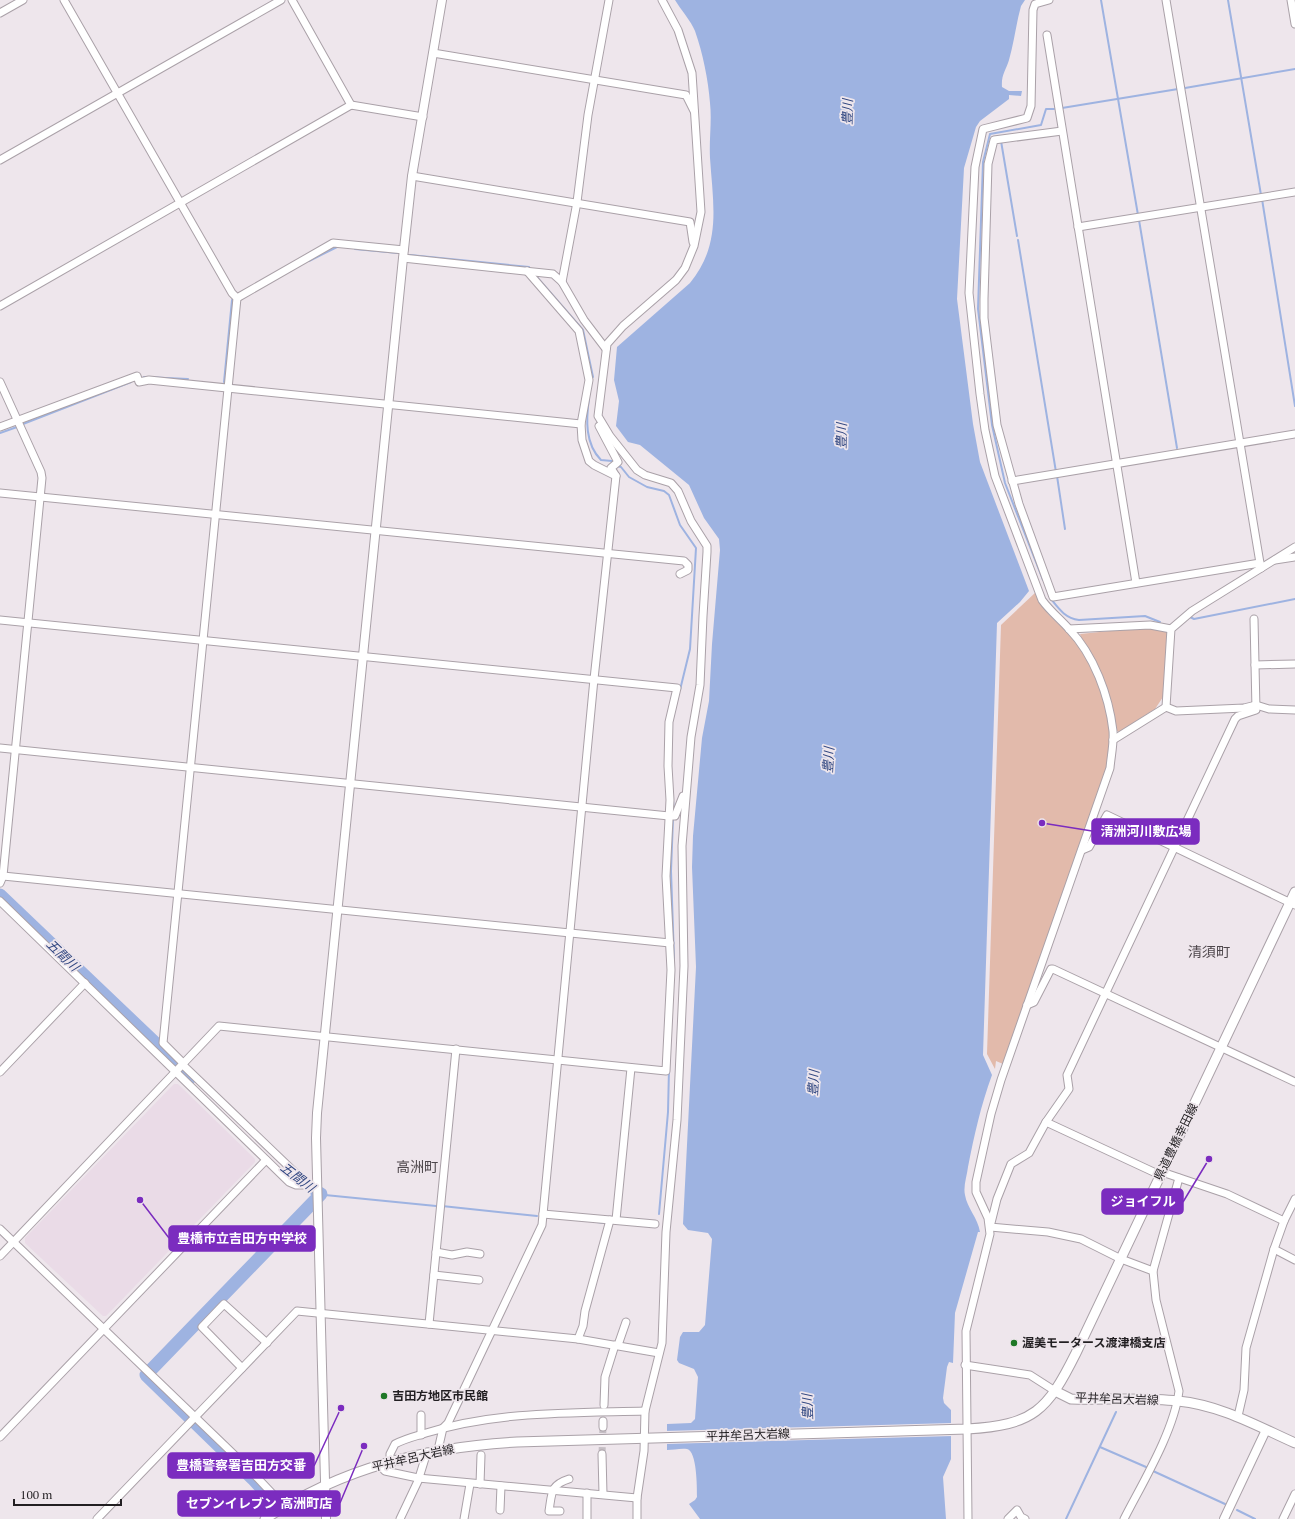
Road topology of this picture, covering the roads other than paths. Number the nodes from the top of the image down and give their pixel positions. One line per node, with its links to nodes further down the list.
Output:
1 (24, 0): 11 (street)
2 (64, 0): 16 (street)
3 (281, 0): 16 (street)
4 (292, 0): 17 (street)
5 (442, 0): 14 (street)
6 (609, 0): 15 (street)
7 (662, 0): 19 (street)
8 (1049, 0): 61 (street)
9 (1166, 0): 26 (street)
10 (1291, 0): 12 (street)
11 (0, 13)
12 (1295, 24)
13 (1047, 35): 20 (street)
14 (433, 53): 15 (street); 18 (street)
15 (595, 80): 19 (street); 24 (street)
16 (118, 92): 21 (street); 25 (street)
17 (351, 105): 18 (street); 25 (street)
18 (422, 116): 22 (street)
19 (696, 116): 28 (street)
20 (1062, 131): 27 (street); 46 (street)
21 (0, 160)
22 (412, 176): 24 (street); 29 (street)
23 (1295, 192): 26 (street)
24 (577, 202): 28 (street); 31 (street)
25 (181, 203): 32 (street); 33 (street)
26 (1201, 208): 27 (street); 43 (street)
27 (1078, 227): 44 (street)
28 (694, 246): 34 (street)
29 (403, 254): 30 (street); 32 (street); 37 (street)
30 (527, 271): 31 (street); 40 (street)
31 (562, 282): 34 (street)
32 (237, 298): 36 (street)
33 (0, 306)
34 (606, 349): 38 (street)
35 (0, 382): 39 (street)
36 (228, 387): 37 (street); 39 (street); 49 (street)
37 (388, 405): 40 (street); 50 (street)
38 (598, 416): 45 (street); 76 (street)
39 (18, 420): 41 (street); 48 (street)
40 (581, 424): 45 (street)
41 (0, 427)
42 (1295, 434): 43 (street)
43 (1240, 443): 44 (street); 55 (street)
44 (1118, 464): 46 (street); 57 (street)
45 (616, 476): 52 (street)
46 (1012, 481): 57 (street)
47 (0, 493): 48 (street)
48 (40, 497): 49 (street); 60 (street)
49 (215, 514): 50 (street); 63 (street)
50 (376, 530): 52 (street); 64 (street)
51 (1295, 547): 54 (street)
52 (609, 554): 56 (street); 67 (street)
53 (1295, 557): 54 (street)
54 (1272, 561): 55 (street)
55 (1260, 566): 57 (street); 62 (street)
56 (680, 574)
57 (1136, 583)
58 (1254, 619): 66 (street)
59 (0, 620): 60 (street)
60 (27, 623): 63 (street); 73 (street)
61 (1069, 629): 62 (street); 71 (street)
62 (1171, 629): 69 (street)
63 (203, 640): 64 (street); 74 (street)
64 (363, 657): 67 (street); 75 (street)
65 (1295, 664): 66 (street)
66 (1255, 665): 68 (street)
67 (594, 679): 77 (street); 78 (street)
68 (1256, 705): 69 (street); 70 (street); 79 (street)
69 (1166, 707): 71 (street)
70 (1295, 710)
71 (1113, 740): 80 (street)
72 (0, 748): 73 (street)
73 (14, 749): 74 (street); 81 (street)
74 (190, 767): 75 (street); 84 (street)
75 (351, 784): 77 (street); 87 (street)
76 (687, 796): 78 (street); 131 (street)
77 (582, 807): 78 (street); 88 (street)
78 (672, 816): 89 (street)
79 (1175, 848): 80 (street); 86 (street); 91 (street)
80 (1082, 850): 92 (street)
81 (2, 876): 82 (street); 84 (street)
82 (0, 883)
83 (1295, 892): 86 (main road, 県道豊橋幸田線)
84 (177, 893): 87 (street); 97 (street)
85 (0, 901): 90 (street)
86 (1292, 904): 95 (main road, 県道豊橋幸田線)
87 (338, 910): 88 (street); 93 (street)
88 (571, 933): 89 (street); 96 (street)
89 (670, 943): 98 (street)
90 (85, 983): 97 (street); 99 (street)
91 (1106, 994): 92 (street); 95 (street); 101 (street)
92 (1027, 1005): 111 (street)
93 (326, 1035): 94 (street); 97 (street); 105 (street)
94 (456, 1049): 96 (street); 115 (street)
95 (1222, 1049): 100 (street); 103 (main road, 県道豊橋幸田線)
96 (559, 1059): 98 (street); 107 (street)
97 (180, 1067): 102 (street); 105 (street); 113 (street)
98 (631, 1068): 108 (street)
99 (0, 1072)
100 (1295, 1082)
101 (1046, 1122): 103 (street); 111 (street)
102 (266, 1160): 105 (street); 126 (street)
103 (1161, 1174): 104 (street); 118 (main road, 県道豊橋幸田線)
104 (1179, 1178): 109 (street); 120 (street)
105 (313, 1185): 123 (street)
106 (1295, 1199): 109 (street)
107 (543, 1214): 108 (street); 127 (street)
108 (613, 1220): 110 (street); 128 (street)
109 (1284, 1221): 114 (street)
110 (655, 1224)
111 (990, 1227): 118 (street); 132 (street)
112 (0, 1229): 113 (street)
113 (13, 1242): 117 (street); 126 (street)
114 (1274, 1250): 119 (street); 139 (street)
115 (436, 1252): 116 (street); 121 (street)
116 (480, 1254)
117 (0, 1256)
118 (1121, 1259): 120 (street); 134 (main road, 県道豊橋幸田線)
119 (1295, 1260)
120 (1153, 1271): 135 (street)
121 (434, 1275): 122 (street); 125 (street)
122 (479, 1280)
123 (321, 1313): 125 (street); 129 (street); 158 (street)
124 (626, 1322): 130 (street)
125 (429, 1324): 127 (street)
126 (104, 1329): 140 (street); 145 (street)
127 (492, 1331): 128 (street); 141 (street)
128 (578, 1339): 130 (street)
129 (267, 1343): 133 (street); 133 (street)
130 (616, 1345): 131 (street); 136 (street)
131 (659, 1353): 137 (street)
132 (965, 1365): 134 (street); 142 (street)
133 (242, 1368): 140 (street)
134 (1055, 1390): 135 (main road, 平井牟呂大岩線); 142 (main road, 平井牟呂大岩線)
135 (1178, 1401): 139 (main road, 平井牟呂大岩線); 178 (street)
136 (604, 1405)
137 (645, 1411): 141 (street); 146 (street)
138 (421, 1415): 144 (street)
139 (1238, 1416): 143 (main road, 平井牟呂大岩線)
140 (195, 1417): 165 (street); 168 (street)
141 (443, 1428): 144 (street); 148 (street)
142 (965, 1429): 146 (main road, 平井牟呂大岩線); 175 (street)
143 (1266, 1430): 147 (main road, 平井牟呂大岩線); 179 (street)
144 (421, 1435): 152 (street)
145 (0, 1437)
146 (647, 1438): 148 (main road, 平井牟呂大岩線); 164 (street)
147 (1295, 1443)
148 (438, 1450): 149 (main road, 平井牟呂大岩線)
149 (427, 1452): 152 (main road, 平井牟呂大岩線); 154 (street)
150 (602, 1454): 162 (street)
151 (481, 1455): 157 (street)
152 (390, 1462): 153 (main road, 平井牟呂大岩線)
153 (379, 1465): 154 (street); 158 (main road, 平井牟呂大岩線)
154 (419, 1478): 156 (street); 171 (street)
155 (569, 1479): 160 (street)
156 (470, 1484): 157 (street); 172 (street)
157 (480, 1484): 159 (street)
158 (325, 1485): 165 (main road, 平井牟呂大岩線); 170 (street)
159 (501, 1486): 160 (street); 166 (street)
160 (552, 1490): 161 (street); 167 (street)
161 (587, 1493): 162 (street); 173 (street)
162 (603, 1494): 164 (street)
163 (1295, 1494): 180 (street)
164 (637, 1498): 174 (street)
165 (284, 1506): 169 (main road, 平井牟呂大岩線)
166 (500, 1510)
167 (560, 1511)
168 (97, 1519)
169 (264, 1519)
170 (326, 1519)
171 (400, 1519)
172 (464, 1519)
173 (587, 1519)
174 (637, 1519)
175 (968, 1519)
176 (1008, 1519): 177 (street)
177 (1025, 1519)
178 (1124, 1519)
179 (1224, 1519)
180 (1283, 1519)

